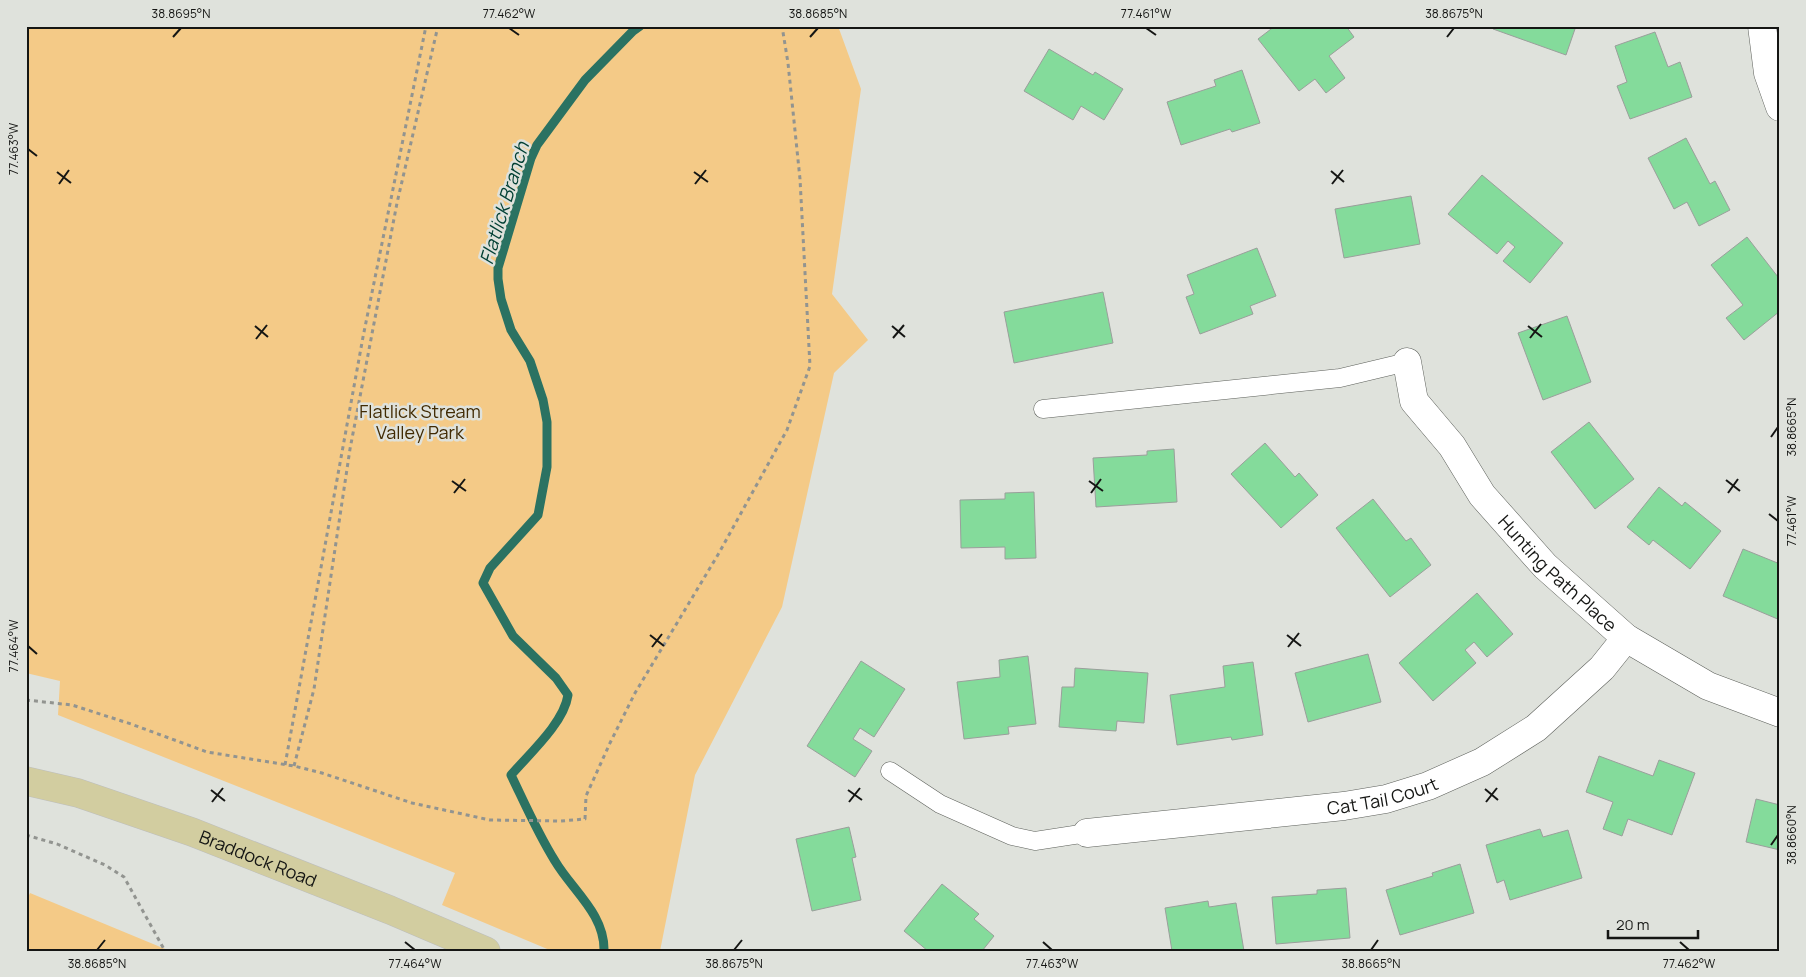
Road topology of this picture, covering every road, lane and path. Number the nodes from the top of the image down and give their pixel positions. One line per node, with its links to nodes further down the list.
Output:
1 (426, 26): 11 (path)
2 (438, 26): 12 (path)
3 (782, 26): 12 (path)
4 (1762, 26): 5 (street)
5 (1780, 107)
6 (1407, 362): 7 (lane); 8 (street, Hunting Path Place)
7 (1044, 409)
8 (1626, 638): 10 (street, Hunting Path Place); 15 (street, Cat Tail Court)
9 (26, 700): 11 (path)
10 (1780, 713)
11 (285, 765): 12 (path)
12 (294, 766)
13 (890, 771): 15 (lane)
14 (26, 782): 18 (main road, Braddock Road)
15 (1087, 833)
16 (26, 835): 17 (path)
17 (165, 951)
18 (486, 951)

